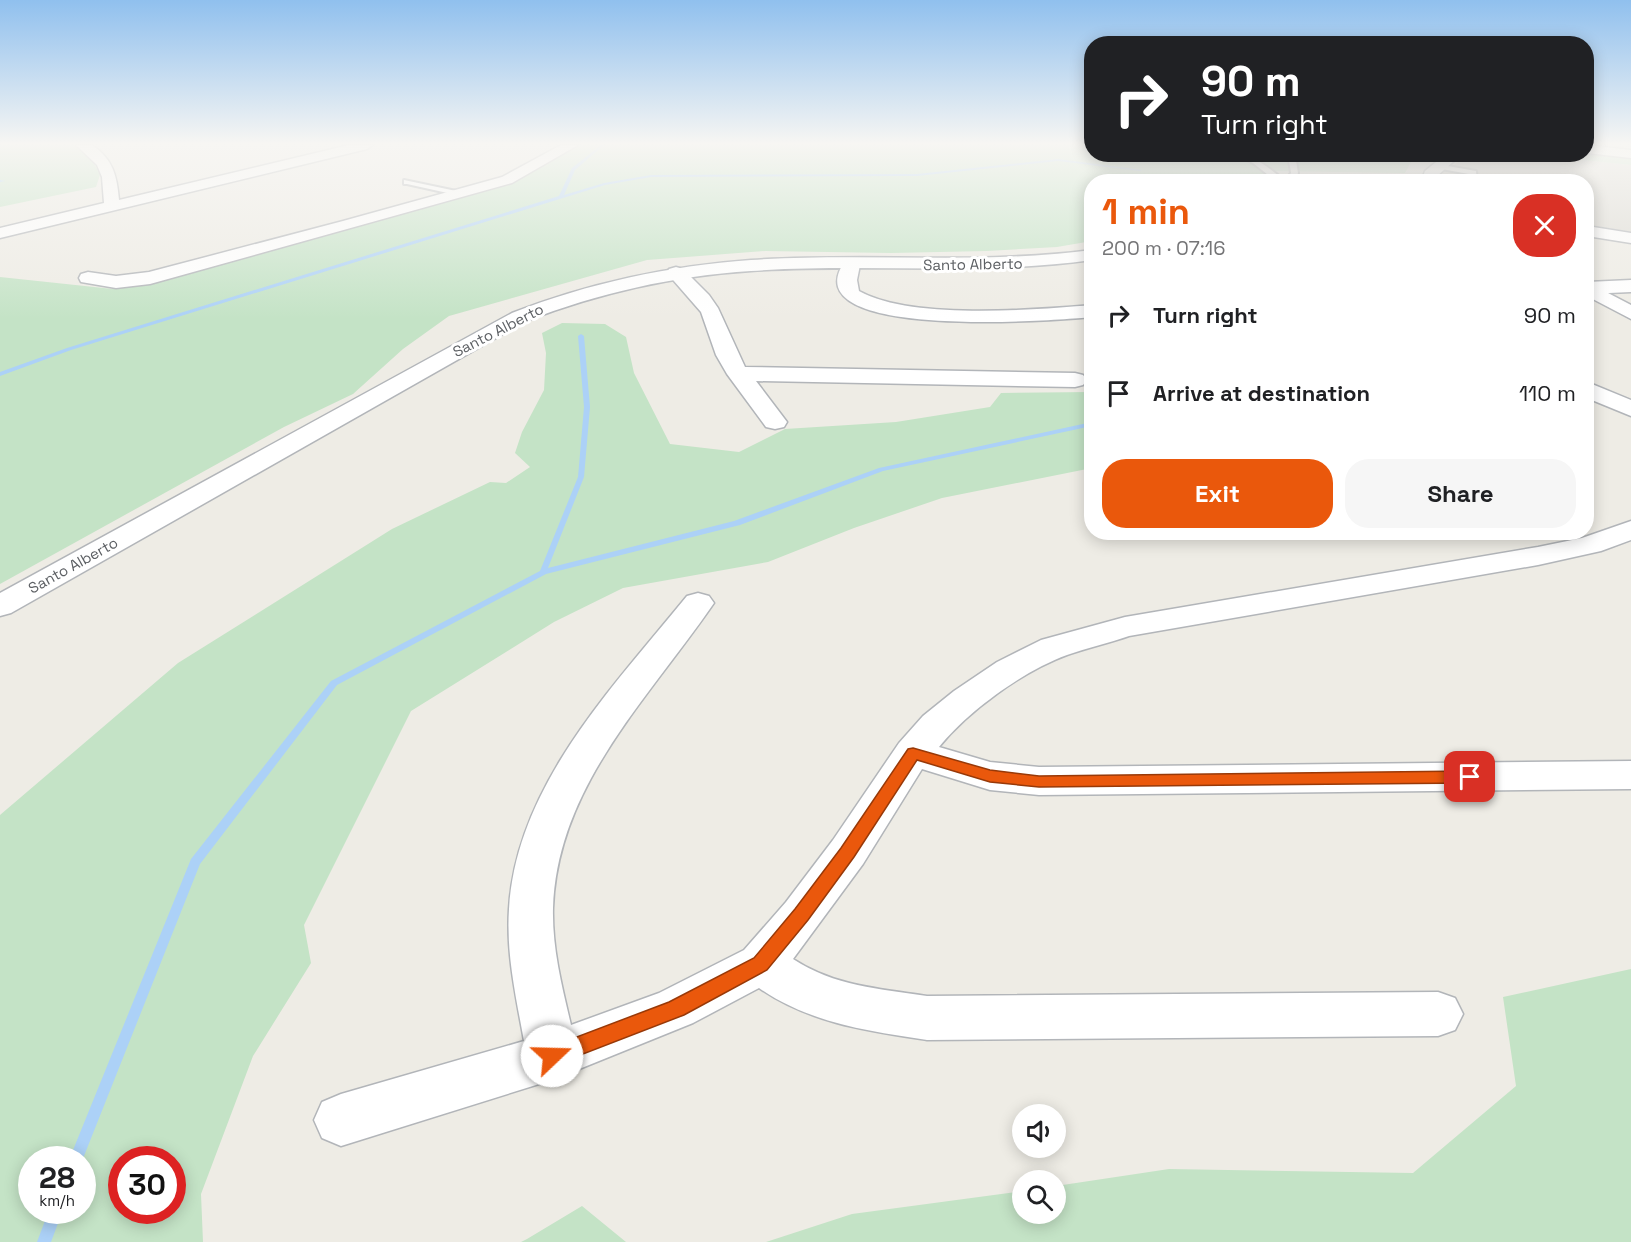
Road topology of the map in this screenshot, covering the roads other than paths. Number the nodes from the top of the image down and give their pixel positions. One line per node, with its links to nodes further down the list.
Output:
1 (112, 203): 4 (street)
2 (129, 203): 4 (street)
3 (428, 203): 11 (street)
4 (112, 207): 6 (street)
5 (1594, 232): 7 (street)
6 (0, 233)
7 (1631, 238)
8 (1084, 256): 9 (street, Santo Alberto)
9 (852, 265): 10 (street, Santo Alberto); 15 (street)
10 (676, 273): 17 (street); 24 (street, Santo Alberto)
11 (88, 278)
12 (1631, 286): 13 (street)
13 (1594, 288)
14 (1594, 292): 16 (street)
15 (1084, 312)
16 (1631, 313)
17 (738, 374): 18 (street); 21 (street)
18 (1075, 380)
19 (1594, 391): 20 (street)
20 (1631, 409)
21 (775, 422)
22 (1631, 530): 25 (street)
23 (698, 603): 29 (street)
24 (0, 606)
25 (913, 753): 26 (street); 27 (street)
26 (1631, 775)
27 (760, 964): 28 (street); 29 (street)
28 (1438, 1014)
29 (552, 1056): 30 (street)
30 (342, 1120)

